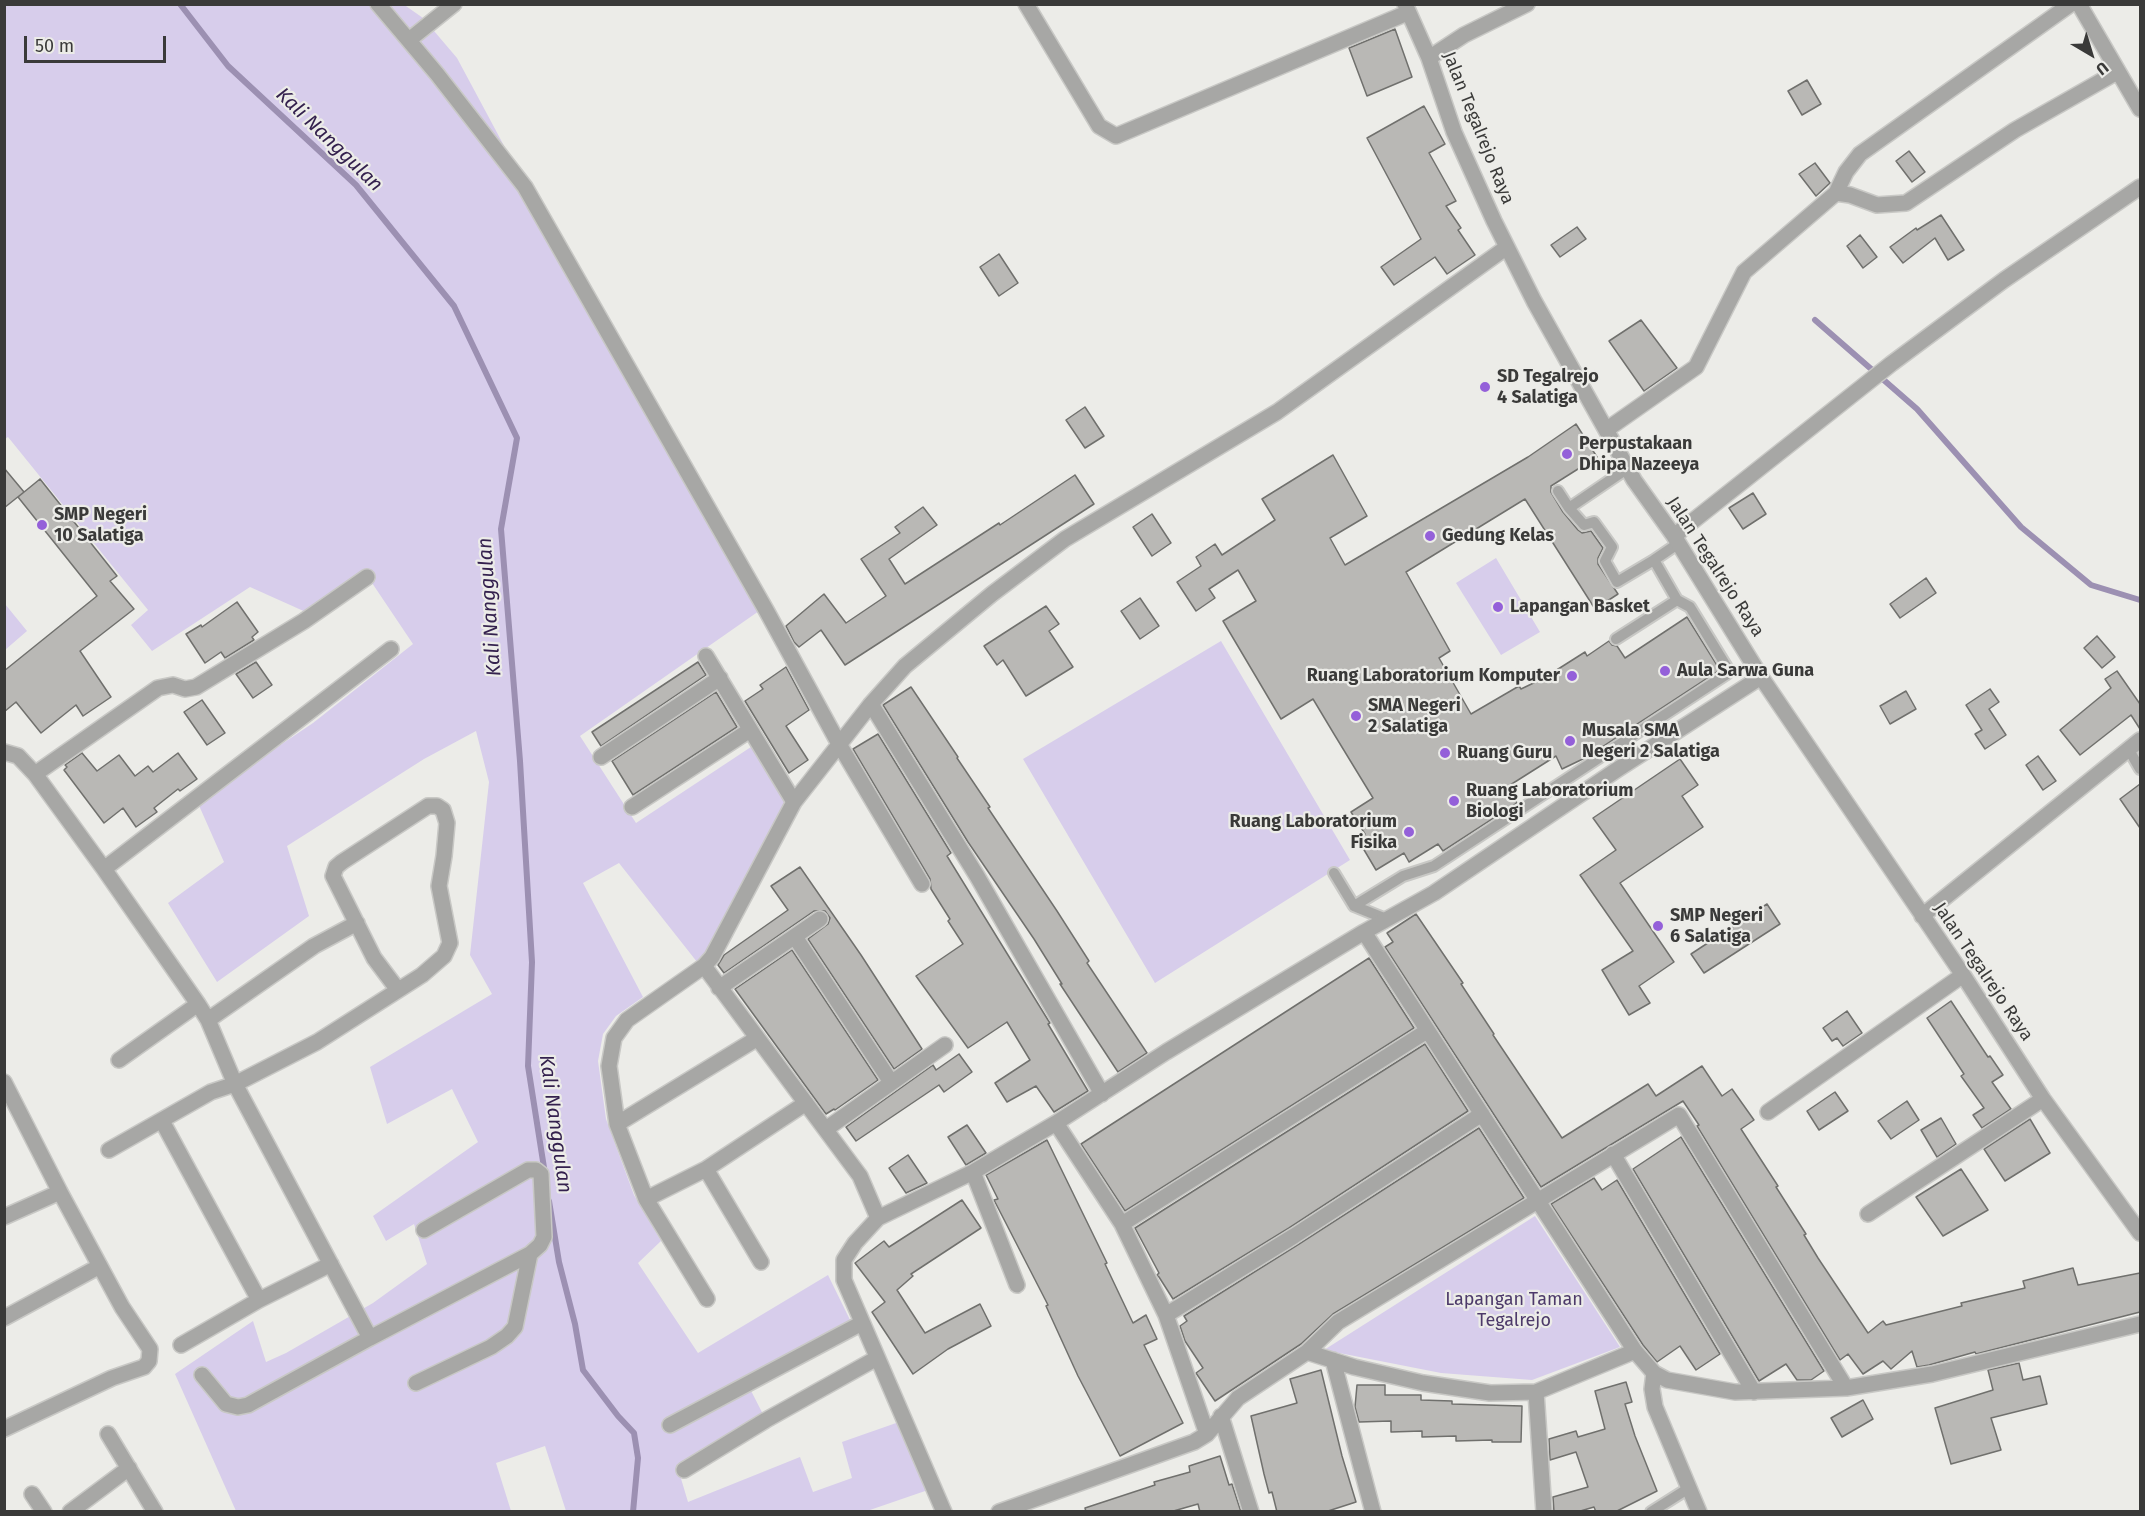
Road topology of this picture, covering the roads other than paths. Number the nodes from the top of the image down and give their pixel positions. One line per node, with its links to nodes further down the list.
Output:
1 (378, 4): 8 (street)
2 (454, 4): 8 (street)
3 (1026, 4): 7 (street)
4 (1527, 4): 9 (street)
5 (2071, 4): 13 (street)
6 (2079, 4): 10 (street)
7 (1406, 9): 9 (street, Jalan Tegalrejo Raya)
8 (409, 40): 30 (street)
9 (1429, 58): 14 (street, Jalan Tegalrejo Raya)
10 (2117, 72): 11 (street); 13 (street)
11 (2140, 109)
12 (2140, 187): 19 (street)
13 (1836, 193): 15 (street)
14 (1507, 247): 15 (street, Jalan Tegalrejo Raya); 28 (street)
15 (1606, 430): 16 (street, Jalan Tegalrejo Raya)
16 (1628, 468): 18 (lane); 19 (street, Jalan Tegalrejo Raya)
17 (1558, 491): 18 (lane)
18 (1569, 508): 20 (lane)
19 (1677, 540): 20 (lane); 26 (street, Jalan Tegalrejo Raya)
20 (1654, 560): 22 (lane)
21 (367, 577): 35 (street)
22 (1677, 600): 23 (lane); 41 (lane)
23 (1616, 639)
24 (391, 649): 38 (street)
25 (706, 656): 27 (street)
26 (1761, 677): 42 (street, Jalan Tegalrejo Raya); 44 (street)
27 (720, 678): 29 (street); 33 (street)
28 (871, 704): 30 (street); 61 (street)
29 (750, 730): 36 (street); 37 (street)
30 (839, 744): 36 (street); 40 (street)
31 (2135, 745): 34 (lane); 42 (street)
32 (4, 752): 35 (street)
33 (601, 758)
34 (2140, 769)
35 (35, 774): 38 (street)
36 (794, 802): 48 (street)
37 (632, 807)
38 (104, 869): 52 (street)
39 (1334, 873): 41 (lane)
40 (922, 884)
41 (1354, 906): 44 (lane)
42 (1923, 916): 49 (street, Jalan Tegalrejo Raya)
43 (820, 919): 47 (street)
44 (1386, 919): 46 (street)
45 (357, 923): 51 (street); 51 (street); 53 (street)
46 (1364, 932): 54 (street); 61 (street)
47 (795, 937): 50 (street); 59 (street)
48 (704, 966): 50 (street); 68 (street)
49 (1963, 975): 62 (street, Jalan Tegalrejo Raya); 64 (street)
50 (719, 988): 55 (street)
51 (398, 990): 60 (street)
52 (198, 1005): 53 (street); 57 (street)
53 (208, 1020): 60 (street)
54 (1427, 1030): 65 (street); 80 (street)
55 (756, 1039): 63 (street); 68 (street)
56 (945, 1045): 59 (street)
57 (119, 1060)
58 (4, 1082): 74 (street)
59 (891, 1082): 69 (street)
60 (236, 1084): 66 (street); 85 (street)
61 (1102, 1094): 67 (street)
62 (2043, 1099): 77 (street); 82 (street, Jalan Tegalrejo Raya)
63 (806, 1103): 69 (street); 72 (street)
64 (1768, 1112)
65 (1482, 1114): 76 (street); 90 (street)
66 (162, 1121): 70 (street); 89 (street)
67 (1056, 1123): 73 (street); 80 (street)
68 (617, 1124): 75 (street)
69 (826, 1130): 79 (street)
70 (109, 1150)
71 (1613, 1154): 76 (street); 103 (street); 105 (street)
72 (706, 1169): 75 (street); 84 (street)
73 (973, 1172): 79 (street); 87 (street)
74 (60, 1192): 78 (street); 86 (street)
75 (646, 1199): 88 (street)
76 (1539, 1201): 96 (street); 97 (street)
77 (1868, 1214)
78 (4, 1216)
79 (879, 1218): 92 (street)
80 (1122, 1224): 90 (street)
81 (424, 1230): 83 (street)
82 (2140, 1233)
83 (530, 1254): 94 (street); 102 (street)
84 (760, 1262)
85 (331, 1264): 89 (street); 94 (street)
86 (100, 1266): 91 (street); 108 (street)
87 (1017, 1285)
88 (707, 1299)
89 (259, 1300): 95 (street)
90 (1166, 1315): 110 (street)
91 (4, 1318)
92 (862, 1323): 98 (street); 107 (street)
93 (2140, 1324): 103 (street)
94 (370, 1338): 101 (street)
95 (181, 1345)
96 (1635, 1351): 100 (street); 104 (street)
97 (1307, 1352): 99 (street); 106 (street)
98 (878, 1358): 112 (street); 118 (street)
99 (1333, 1360): 104 (street); 121 (street)
100 (1654, 1373): 105 (street); 113 (street)
101 (202, 1375)
102 (416, 1383)
103 (1846, 1388): 105 (street)
104 (1536, 1392): 122 (street)
105 (1754, 1392)
106 (1221, 1416): 110 (street); 120 (street)
107 (670, 1425)
108 (4, 1428)
109 (108, 1434): 111 (street)
110 (1207, 1434): 119 (street)
111 (129, 1468): 116 (street); 117 (street)
112 (684, 1470)
113 (1689, 1488): 123 (lane); 124 (street)
114 (32, 1494): 115 (street)
115 (44, 1512)
116 (70, 1512)
117 (155, 1512)
118 (945, 1512)
119 (999, 1512)
120 (1251, 1512)
121 (1373, 1512)
122 (1544, 1512)
123 (1651, 1512)
124 (1699, 1512)

